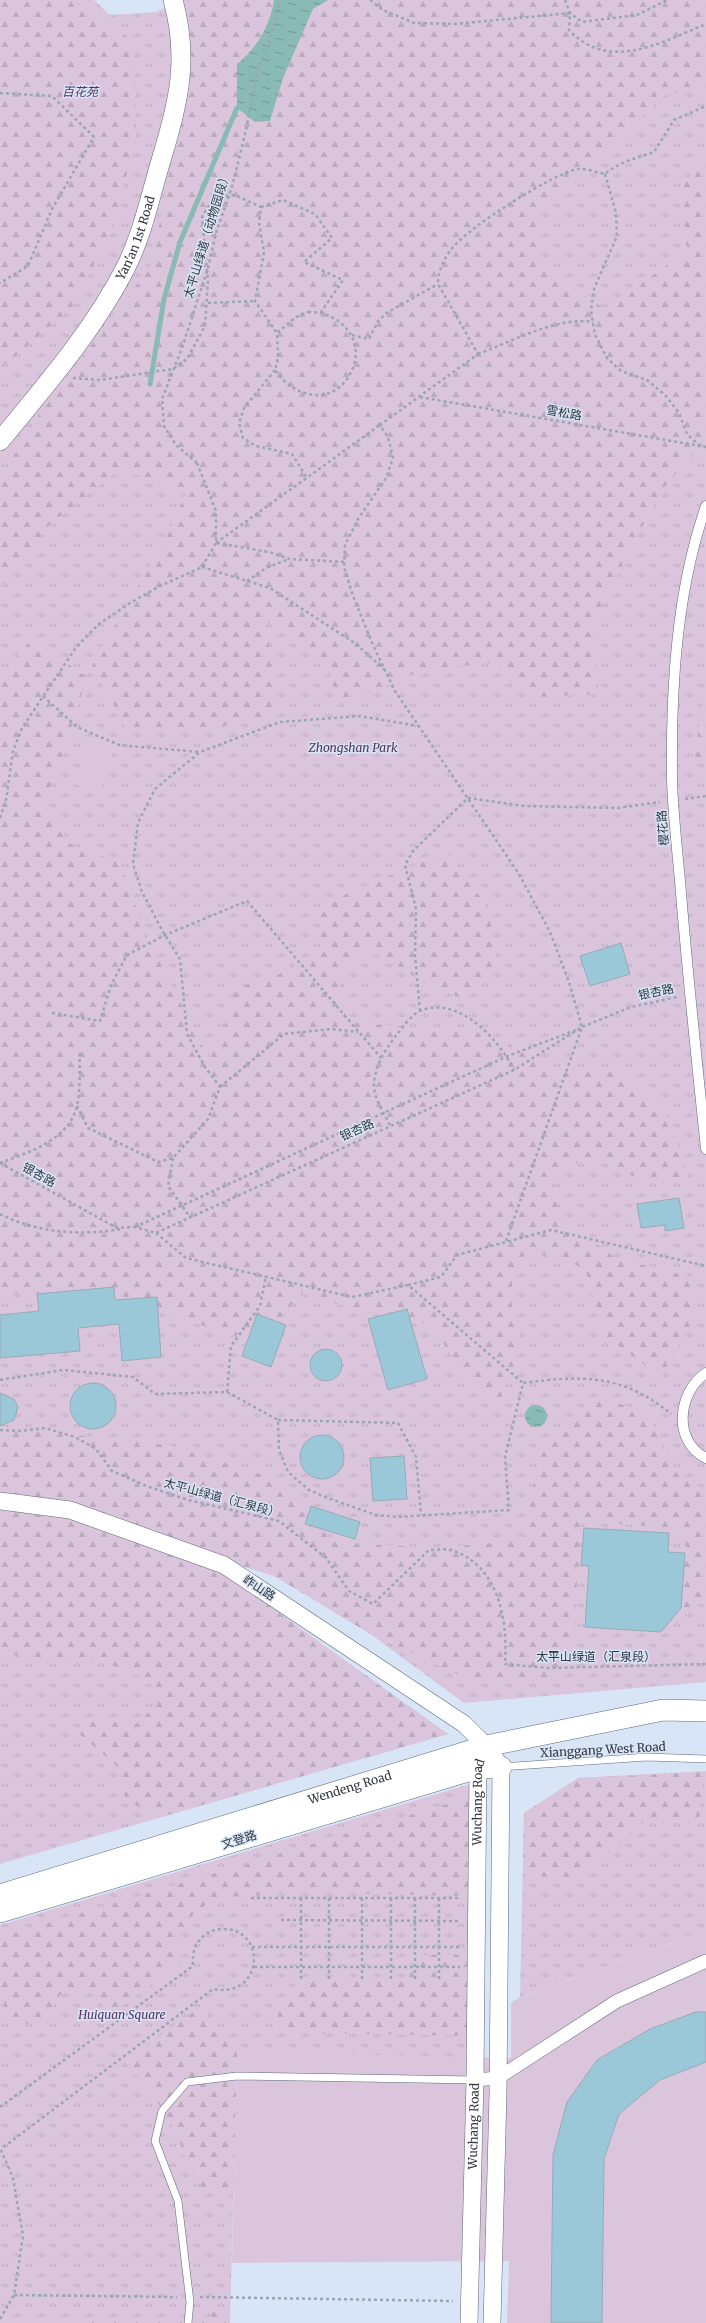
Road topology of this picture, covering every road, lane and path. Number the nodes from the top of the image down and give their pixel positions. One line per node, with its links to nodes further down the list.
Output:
1 (173, 0): 23 (main road, Yan'an 1st Road)
2 (280, 0): 21 (path, 太平山绿道（动物园段）, bridge)
3 (370, 0): 6 (path)
4 (565, 0): 6 (path)
5 (667, 0): 6 (path)
6 (570, 13): 7 (path)
7 (706, 24)
8 (0, 93): 12 (path)
9 (706, 106): 10 (path)
10 (605, 174): 13 (path); 17 (path)
11 (261, 208): 14 (path); 15 (path); 16 (path)
12 (0, 282)
13 (438, 284): 19 (path); 20 (path)
14 (255, 302): 15 (path); 18 (path)
15 (208, 303): 21 (path)
16 (321, 312): 18 (path); 19 (path)
17 (593, 322): 20 (path); 27 (path)
18 (277, 333): 22 (path)
19 (352, 335): 22 (path)
20 (478, 354): 24 (path)
21 (173, 369): 23 (path); 31 (path, 太平山绿道（动物园段）, bridge)
22 (275, 370): 29 (path)
23 (55, 373): 26 (main road, Yan'an 1st Road)
24 (419, 397): 25 (path); 27 (path, 雪松路)
25 (380, 426): 29 (path); 33 (path)
26 (0, 440)
27 (701, 446): 28 (path, 雪松路)
28 (706, 447)
29 (307, 478): 31 (path)
30 (706, 506): 42 (street, 樱花路)
31 (216, 543): 32 (path); 34 (path)
32 (290, 559): 33 (path); 35 (path)
33 (344, 562): 36 (path)
34 (202, 567): 35 (path); 37 (path)
35 (248, 581): 36 (path)
36 (386, 670): 38 (path)
37 (43, 695): 39 (path); 43 (path)
38 (419, 726): 39 (path); 41 (path)
39 (200, 752): 44 (path)
40 (706, 796): 42 (path)
41 (468, 798): 42 (path); 46 (path); 48 (path)
42 (674, 800): 45 (street, 樱花路)
43 (0, 818)
44 (165, 935): 47 (path); 49 (path); 54 (path)
45 (689, 995): 48 (path, 银杏路); 58 (street, 樱花路)
46 (420, 1011): 51 (path); 52 (path)
47 (52, 1013)
48 (582, 1027): 51 (path, 银杏路); 53 (path, 银杏路); 66 (path)
49 (358, 1032): 52 (path); 54 (path)
50 (80, 1051): 55 (path)
51 (508, 1056): 53 (path); 56 (path, 银杏路)
52 (381, 1058): 56 (path)
53 (514, 1070): 57 (path, 银杏路)
54 (220, 1087): 59 (path)
55 (77, 1106): 59 (path); 60 (path)
56 (384, 1113): 57 (path); 61 (path, 银杏路)
57 (390, 1126): 63 (path, 银杏路)
58 (706, 1149)
59 (173, 1158): 61 (path)
60 (0, 1163): 64 (path, 银杏路)
61 (181, 1206): 63 (path); 64 (path, 银杏路)
62 (0, 1214): 64 (path)
63 (190, 1217): 65 (path, 银杏路)
64 (135, 1227): 65 (path, 银杏路)
65 (156, 1234): 68 (path)
66 (506, 1241): 67 (path); 69 (path)
67 (706, 1266)
68 (266, 1276): 69 (path); 73 (path)
69 (408, 1285): 72 (path)
70 (706, 1373): 75 (street)
71 (0, 1380): 73 (path)
72 (523, 1383): 75 (path); 79 (path)
73 (227, 1392): 74 (path)
74 (278, 1420): 79 (path); 79 (path)
75 (684, 1425): 77 (street)
76 (0, 1430): 80 (path, 太平山绿道（汇泉段）)
77 (706, 1458)
78 (0, 1501): 82 (street, 岞山路)
79 (421, 1515)
80 (706, 1664)
81 (706, 1711): 82 (main road, Wendeng Road)
82 (486, 1746): 84 (street, Wuchang Road); 85 (street, Wuchang Road); 86 (main road, Wendeng Road)
83 (706, 1759): 84 (lane, Xianggang West Road)
84 (501, 1767): 85 (main road, 文登路); 127 (street, Wuchang Road)
85 (478, 1768): 94 (street, Wuchang Road); 95 (main road, 文登路)
86 (0, 1895)
87 (251, 1898): 88 (path)
88 (301, 1898): 89 (path); 97 (path)
89 (329, 1898): 90 (path); 98 (path)
90 (362, 1898): 91 (path); 99 (path)
91 (391, 1898): 92 (path); 100 (path)
92 (415, 1898): 93 (path); 101 (path)
93 (440, 1898): 94 (path); 102 (path)
94 (477, 1898): 103 (street, Wuchang Road)
95 (0, 1912)
96 (281, 1920): 97 (path)
97 (301, 1920): 98 (path); 105 (path)
98 (329, 1920): 99 (path); 106 (path)
99 (362, 1920): 100 (path); 107 (path)
100 (391, 1920): 101 (path); 108 (path)
101 (415, 1920): 102 (path); 109 (path)
102 (440, 1920): 103 (path); 110 (path)
103 (477, 1920): 111 (street, Wuchang Road)
104 (252, 1947): 105 (path); 113 (path); 129 (path)
105 (301, 1947): 106 (path); 114 (path)
106 (329, 1947): 107 (path); 115 (path)
107 (362, 1947): 108 (path); 116 (path)
108 (391, 1947): 109 (path); 117 (path)
109 (415, 1947): 110 (path); 118 (path)
110 (440, 1947): 111 (path); 119 (path)
111 (476, 1947): 120 (street, Wuchang Road)
112 (706, 1960): 127 (street)
113 (254, 1967): 114 (path); 130 (path)
114 (301, 1967): 115 (path); 121 (path)
115 (329, 1967): 116 (path); 122 (path)
116 (362, 1967): 117 (path); 123 (path)
117 (391, 1967): 118 (path); 124 (path)
118 (415, 1967): 119 (path); 125 (path)
119 (440, 1967): 120 (path); 126 (path)
120 (476, 1967): 128 (street, Wuchang Road)
121 (301, 1980)
122 (329, 1980)
123 (362, 1980)
124 (391, 1980)
125 (415, 1980)
126 (440, 1980)
127 (498, 2078): 128 (street); 137 (street, Wuchang Road)
128 (475, 2080): 132 (lane); 133 (street, Wuchang Road)
129 (0, 2107)
130 (0, 2148): 131 (path)
131 (14, 2295): 132 (path); 134 (path)
132 (189, 2297): 133 (path); 135 (lane)
133 (470, 2301): 136 (street, Wuchang Road)
134 (0, 2320)
135 (188, 2323)
136 (469, 2323)
137 (492, 2323)

